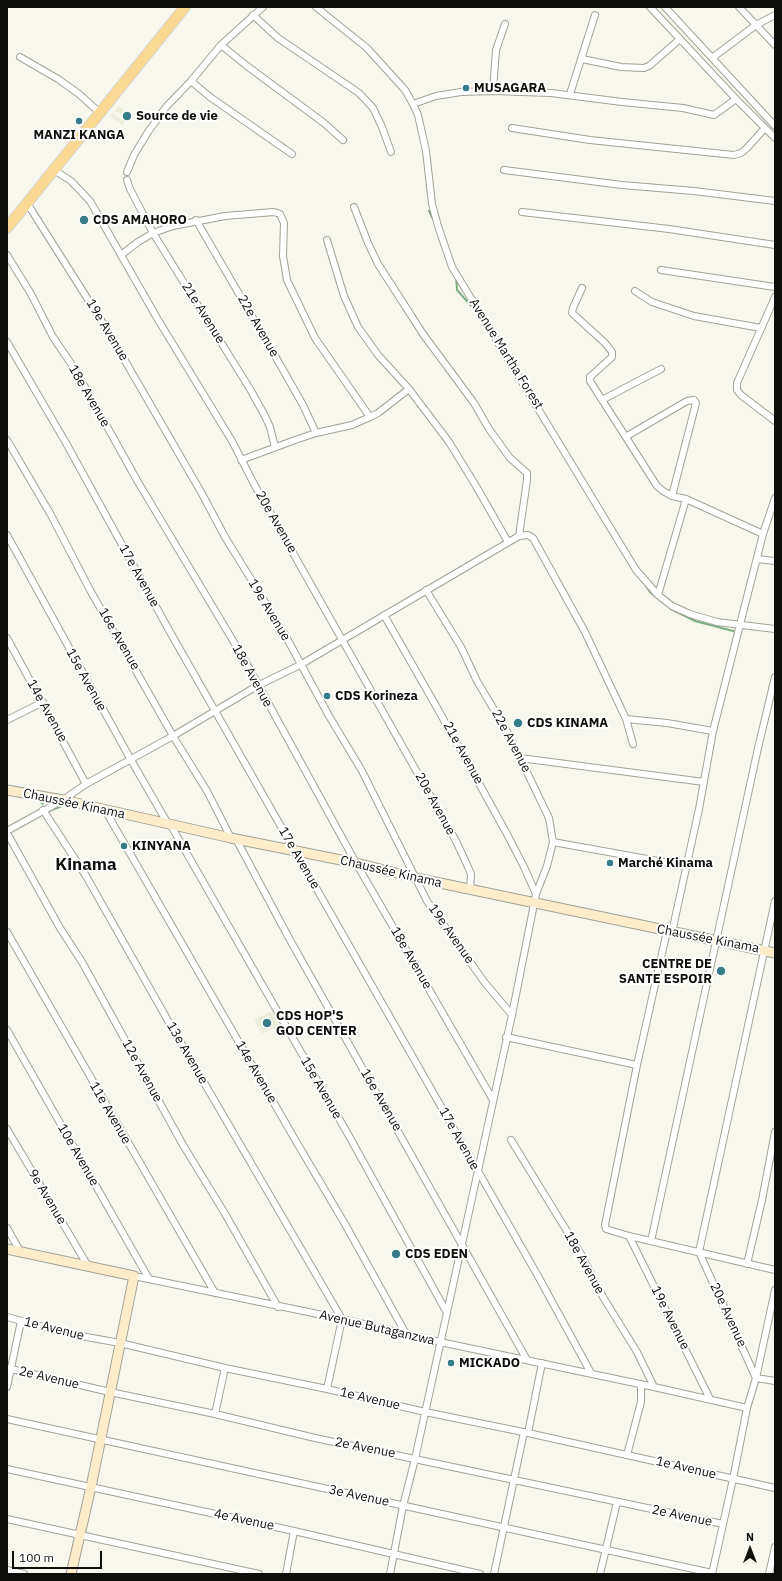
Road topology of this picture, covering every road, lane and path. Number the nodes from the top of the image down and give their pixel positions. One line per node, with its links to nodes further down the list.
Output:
1 (185, 7): 23 (main road)
2 (263, 7): 8 (street)
3 (316, 7): 22 (street, Avenue Martha Forest)
4 (650, 7): 12 (street)
5 (665, 7): 16 (street)
6 (739, 7): 11 (street)
7 (775, 14): 11 (street)
8 (253, 15): 13 (street); 29 (street)
9 (595, 15): 17 (street)
10 (505, 24): 19 (street)
11 (756, 25): 14 (street); 16 (street)
12 (680, 39): 17 (street); 21 (street)
13 (221, 45): 18 (street); 28 (street)
14 (775, 45)
15 (20, 57): 23 (street)
16 (712, 58): 24 (street)
17 (582, 59): 20 (street)
18 (191, 81): 30 (street); 33 (street)
19 (493, 91): 20 (street); 22 (street)
20 (570, 94): 21 (street)
21 (736, 99): 26 (street)
22 (413, 104): 73 (street, Avenue Martha Forest)
23 (100, 112): 31 (main road)
24 (775, 126)
25 (512, 128): 26 (street)
26 (765, 128): 27 (street)
27 (775, 138)
28 (343, 140)
29 (391, 152)
30 (292, 154)
31 (54, 170): 36 (main road); 45 (street, 20e Avenue)
32 (504, 170): 35 (street)
33 (127, 172)
34 (127, 180): 41 (street, 21e Avenue)
35 (775, 201)
36 (27, 203): 40 (main road); 79 (street, 19e Avenue)
37 (354, 207): 68 (street)
38 (522, 212): 43 (street)
39 (196, 220): 41 (street); 56 (street); 58 (street, 22e Avenue)
40 (7, 228)
41 (153, 233): 45 (street); 61 (street, 21e Avenue)
42 (327, 240): 54 (street)
43 (775, 245)
44 (7, 255): 81 (street, 18e Avenue)
45 (121, 255): 62 (street, 20e Avenue)
46 (661, 270): 48 (street)
47 (582, 288): 55 (street)
48 (775, 288)
49 (635, 291): 51 (street)
50 (775, 297): 51 (street)
51 (761, 328): 57 (street)
52 (7, 342): 83 (street, 17e Avenue)
53 (661, 369): 55 (street)
54 (409, 389): 56 (street); 69 (street)
55 (602, 400): 59 (street)
56 (370, 417): 58 (street)
57 (775, 421)
58 (316, 433): 61 (street)
59 (626, 436): 63 (street); 63 (street)
60 (7, 440): 87 (street, 16e Avenue)
61 (275, 447): 62 (street)
62 (241, 460): 78 (street, 20e Avenue)
63 (672, 496): 64 (street)
64 (686, 499): 67 (street); 73 (street)
65 (774, 501): 67 (street)
66 (7, 534): 90 (street, 15e Avenue)
67 (763, 534): 70 (street)
68 (519, 536): 69 (street); 84 (street)
69 (508, 542): 72 (street)
70 (758, 559): 71 (street); 75 (street)
71 (775, 561)
72 (426, 590): 74 (street); 89 (street, 22e Avenue)
73 (658, 595): 75 (street, Avenue Martha Forest)
74 (384, 615): 78 (street); 106 (street, 21e Avenue)
75 (739, 626): 76 (street, Avenue Martha Forest); 86 (street)
76 (775, 629)
77 (7, 638): 82 (street, 14e Avenue)
78 (342, 639): 79 (street); 105 (street, 20e Avenue)
79 (300, 665): 81 (street); 104 (street, 19e Avenue)
80 (775, 677): 110 (street)
81 (258, 686): 83 (street); 102 (street, 18e Avenue)
82 (43, 702): 85 (street); 92 (street, 14e Avenue)
83 (216, 711): 87 (street); 101 (street, 17e Avenue)
84 (626, 719): 86 (street); 88 (street)
85 (7, 720)
86 (713, 731): 91 (street)
87 (173, 736): 90 (street); 99 (street, 16e Avenue)
88 (632, 744)
89 (520, 758): 91 (street); 100 (street, 22e Avenue)
90 (131, 760): 92 (street); 97 (street, 15e Avenue)
91 (704, 782): 103 (street)
92 (86, 784): 94 (street)
93 (7, 790): 94 (street, Chaussée Kinama)
94 (63, 800): 95 (street, Chaussée Kinama); 96 (street)
95 (105, 810): 97 (street, Chaussée Kinama); 141 (street, 14e Avenue)
96 (44, 812): 98 (street); 139 (street, 13e Avenue)
97 (169, 824): 99 (street, Chaussée Kinama); 137 (street, 15e Avenue)
98 (7, 833): 136 (street, 12e Avenue)
99 (234, 839): 101 (street, Chaussée Kinama); 125 (street, 16e Avenue)
100 (553, 842): 103 (street); 106 (street, 22e Avenue)
101 (294, 851): 102 (street, Chaussée Kinama); 121 (street, 17e Avenue)
102 (356, 863): 104 (street, Chaussée Kinama); 117 (street, 18e Avenue)
103 (686, 866): 108 (street)
104 (416, 878): 105 (street, Chaussée Kinama); 113 (street, 19e Avenue)
105 (470, 890): 106 (street, Chaussée Kinama)
106 (535, 898): 108 (street, Chaussée Kinama); 113 (street, 22e Avenue)
107 (775, 901): 111 (street)
108 (669, 931): 110 (street, Chaussée Kinama); 116 (street)
109 (7, 932): 135 (street, 11e Avenue)
110 (717, 941): 111 (street, Chaussée Kinama); 124 (street)
111 (763, 950): 112 (street, Chaussée Kinama); 128 (street)
112 (775, 953)
113 (512, 1015): 115 (street, 22e Avenue)
114 (7, 1030): 133 (street, 10e Avenue)
115 (506, 1037): 116 (street); 117 (street, 22e Avenue)
116 (637, 1065): 123 (street)
117 (493, 1100): 121 (street, 22e Avenue)
118 (7, 1129): 130 (street, 9e Avenue)
119 (775, 1132): 129 (street)
120 (511, 1140): 153 (street, 18e Avenue)
121 (478, 1172): 125 (street, 22e Avenue); 148 (street, 17e Avenue)
122 (7, 1228): 127 (street)
123 (629, 1236): 124 (street); 156 (street, 19e Avenue)
124 (651, 1241): 128 (street)
125 (462, 1243): 137 (street, 22e Avenue); 144 (street, 16e Avenue)
126 (7, 1248): 127 (street, Avenue Butaganzwa)
127 (20, 1251): 130 (street, Avenue Butaganzwa)
128 (699, 1252): 129 (street); 149 (street, 20e Avenue)
129 (748, 1264): 131 (street)
130 (88, 1266): 132 (street, Avenue Butaganzwa)
131 (775, 1270)
132 (134, 1276): 133 (street, Avenue Butaganzwa); 143 (street)
133 (148, 1280): 135 (street, Avenue Butaganzwa)
134 (775, 1290): 149 (street)
135 (215, 1293): 136 (street, Avenue Butaganzwa)
136 (278, 1307): 139 (street, Avenue Butaganzwa)
137 (446, 1311): 142 (street, 22e Avenue)
138 (7, 1317): 140 (street, 1e Avenue)
139 (342, 1319): 141 (street, Avenue Butaganzwa); 154 (street)
140 (21, 1321): 143 (street, 1e Avenue); 146 (street)
141 (406, 1334): 142 (street, Avenue Butaganzwa)
142 (440, 1342): 144 (street, Avenue Butaganzwa); 158 (street, 22e Avenue)
143 (120, 1344): 147 (street, 1e Avenue); 155 (street)
144 (527, 1360): 145 (street, Avenue Butaganzwa)
145 (542, 1363): 148 (street, Avenue Butaganzwa); 161 (street)
146 (9, 1368): 152 (street); 155 (street, 2e Avenue)
147 (225, 1368): 154 (street, 1e Avenue); 159 (street)
148 (591, 1373): 151 (street, Avenue Butaganzwa)
149 (756, 1378): 150 (street); 157 (street)
150 (775, 1381)
151 (641, 1384): 153 (street, Avenue Butaganzwa); 163 (street)
152 (7, 1387)
153 (654, 1387): 156 (street, Avenue Butaganzwa)
154 (327, 1389): 158 (street, 1e Avenue)
155 (110, 1392): 159 (street, 2e Avenue); 162 (street)
156 (710, 1399): 157 (street, Avenue Butaganzwa)
157 (747, 1408): 166 (street)
158 (425, 1412): 161 (street, 1e Avenue); 164 (street, 22e Avenue)
159 (215, 1414): 164 (street, 2e Avenue)
160 (7, 1419): 162 (street, 3e Avenue)
161 (526, 1433): 163 (street, 1e Avenue); 167 (street)
162 (100, 1440): 168 (street); 171 (street, 3e Avenue)
163 (627, 1455): 166 (street, 1e Avenue)
164 (415, 1459): 167 (street, 2e Avenue); 171 (street, 22e Avenue)
165 (7, 1470): 168 (street, 4e Avenue)
166 (733, 1479): 169 (street, 1e Avenue); 173 (street)
167 (514, 1481): 170 (street, 2e Avenue); 174 (street)
168 (91, 1487): 175 (street, 4e Avenue); 176 (street)
169 (775, 1488)
170 (617, 1502): 173 (street, 2e Avenue); 178 (street)
171 (404, 1506): 174 (street, 3e Avenue); 179 (street, 22e Avenue)
172 (7, 1519): 176 (street)
173 (723, 1524): 189 (street)
174 (504, 1528): 178 (street, 3e Avenue); 187 (street)
175 (294, 1531): 179 (street, 4e Avenue); 184 (street)
176 (80, 1535): 182 (street); 183 (street)
177 (775, 1547): 190 (street)
178 (606, 1550): 188 (street); 189 (street, 3e Avenue)
179 (394, 1555): 185 (street, 22e Avenue); 186 (street, 4e Avenue)
180 (7, 1570): 181 (street)
181 (24, 1574)
182 (71, 1574)
183 (259, 1574)
184 (286, 1574)
185 (390, 1574)
186 (480, 1574)
187 (494, 1574)
188 (600, 1574)
189 (712, 1574)
190 (769, 1574)

